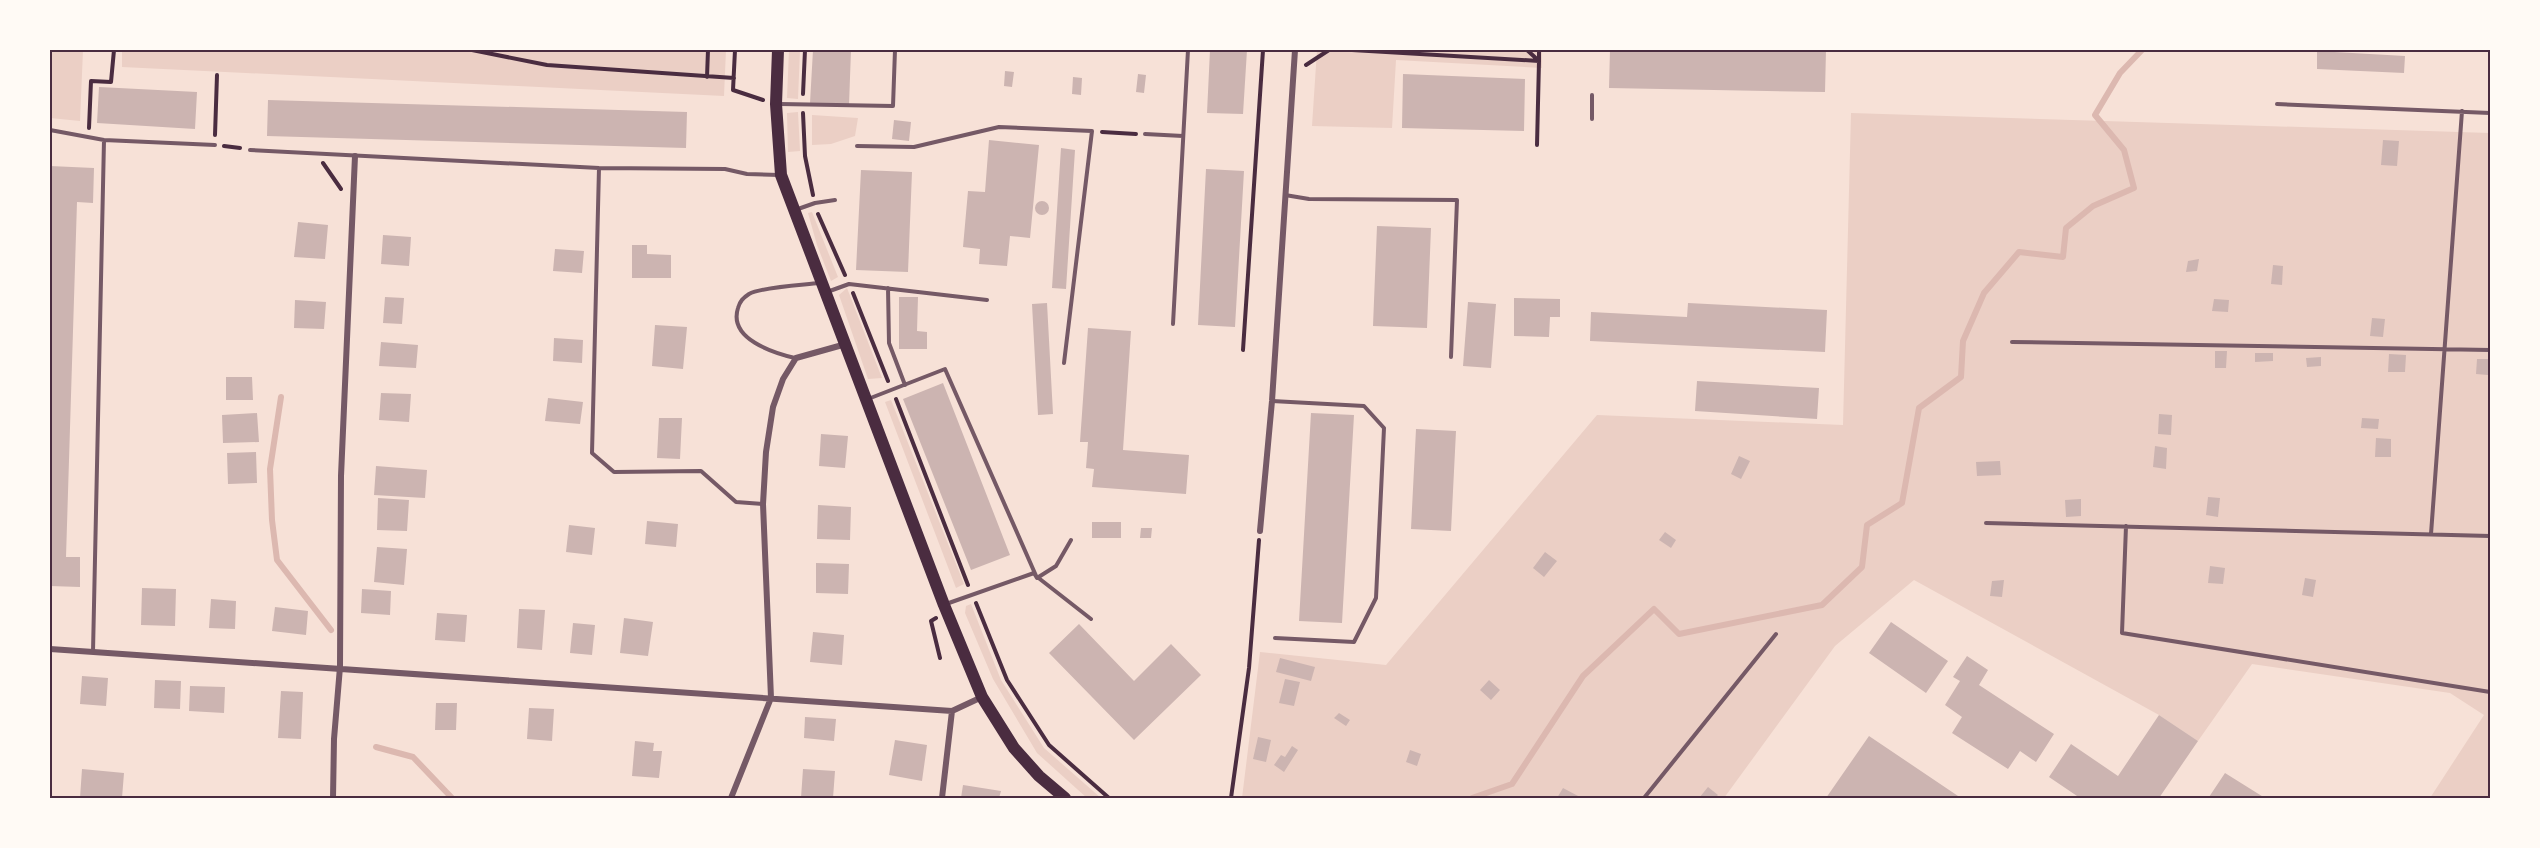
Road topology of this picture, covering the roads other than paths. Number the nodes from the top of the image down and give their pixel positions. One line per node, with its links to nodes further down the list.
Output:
1 (778, 50): 6 (main road)
2 (895, 50): 6 (lane)
3 (1188, 50): 13 (lane)
4 (1295, 50): 21 (street)
5 (1592, 95): 10 (lane)
6 (776, 104): 20 (main road)
7 (2277, 104): 8 (lane)
8 (2462, 111): 9 (lane); 30 (lane)
9 (2490, 113)
10 (1592, 119)
11 (50, 130): 14 (lane)
12 (1145, 134): 13 (lane)
13 (1183, 136): 27 (lane)
14 (104, 140): 15 (lane); 51 (lane)
15 (215, 145)
16 (857, 146): 34 (lane)
17 (250, 150): 18 (lane)
18 (355, 156): 19 (lane); 52 (street)
19 (599, 168): 20 (lane); 38 (lane)
20 (781, 175): 23 (main road)
21 (1286, 195): 32 (lane); 37 (street)
22 (836, 200): 23 (lane)
23 (794, 210): 24 (main road)
24 (824, 287): 25 (lane); 29 (main road); 33 (lane)
25 (888, 288): 26 (lane); 35 (lane)
26 (987, 300)
27 (1173, 324)
28 (2012, 342): 30 (lane)
29 (846, 344): 33 (street); 36 (main road)
30 (2445, 350): 31 (lane); 42 (lane)
31 (2490, 350)
32 (1451, 357)
33 (796, 358): 38 (street)
34 (1064, 363)
35 (905, 385): 36 (lane); 45 (lane)
36 (867, 399): 46 (main road)
37 (1272, 401): 41 (street); 49 (lane)
38 (762, 504): 55 (street)
39 (1986, 523): 40 (lane)
40 (2126, 526): 42 (lane); 53 (lane)
41 (1260, 531)
42 (2431, 534): 43 (lane)
43 (2490, 536)
44 (1071, 540): 45 (lane)
45 (1038, 578): 46 (lane); 47 (lane)
46 (944, 605): 54 (main road)
47 (1091, 619)
48 (1776, 634): 61 (lane)
49 (1275, 638)
50 (50, 649): 51 (street)
51 (93, 652): 52 (street)
52 (340, 667): 55 (street); 57 (street)
53 (2490, 692)
54 (982, 697): 56 (street); 60 (main road)
55 (771, 698): 56 (street); 58 (street)
56 (952, 711): 59 (street)
57 (333, 798)
58 (731, 798)
59 (942, 798)
60 (1065, 798)
61 (1644, 798)

